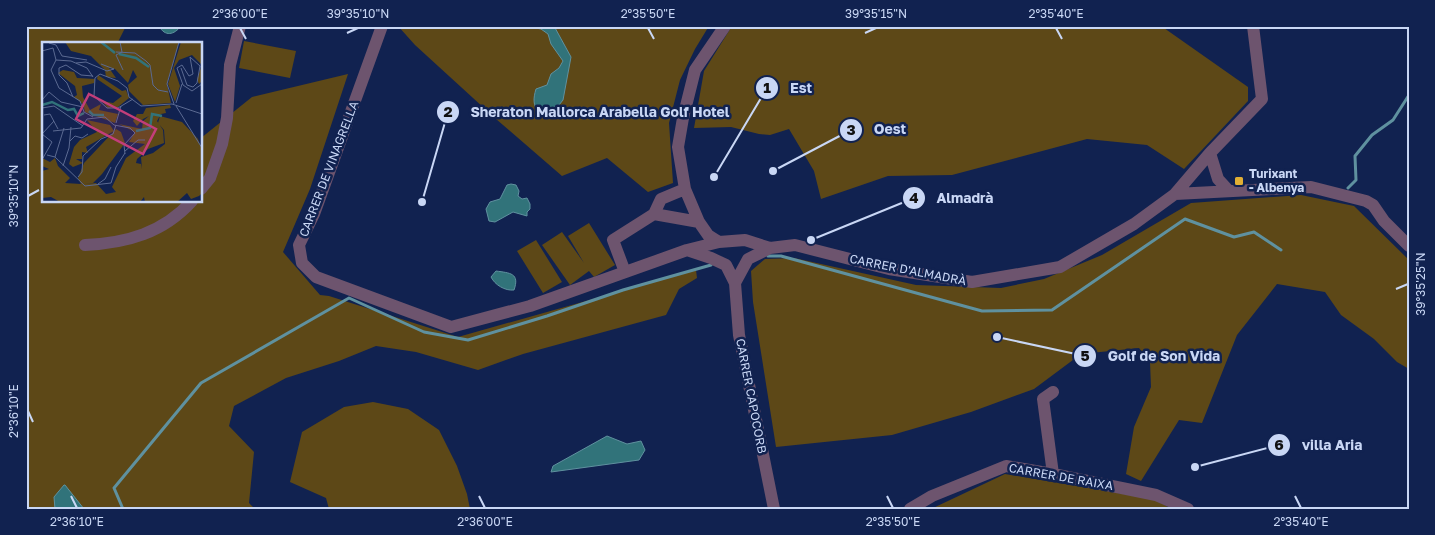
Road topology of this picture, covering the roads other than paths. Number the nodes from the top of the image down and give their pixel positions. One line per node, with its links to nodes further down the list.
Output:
1 (240, 26): 6 (street)
2 (382, 26): 18 (street, CARRER DE VINAGRELLA)
3 (725, 26): 7 (street)
4 (1253, 26): 5 (street, CARRER D'ALMADRÀ)
5 (1210, 153): 8 (street); 9 (street, CARRER D'ALMADRÀ)
6 (202, 188)
7 (685, 189): 11 (street); 12 (street)
8 (1229, 191): 9 (street); 15 (street)
9 (1175, 194): 16 (street, CARRER D'ALMADRÀ)
10 (191, 202): 14 (street)
11 (654, 214): 12 (street); 18 (street)
12 (698, 222): 13 (street)
13 (719, 242): 16 (street, CARRER DE VINAGRELLA); 17 (street, CARRER DE VINAGRELLA)
14 (85, 244)
15 (1409, 246)
16 (770, 248): 19 (street)
17 (687, 250): 18 (street, CARRER DE VINAGRELLA); 19 (street)
18 (625, 272)
19 (735, 283): 22 (street, CARRER CAPOCORB)
20 (1054, 392): 21 (street)
21 (1053, 474): 23 (street, CARRER DE RAIXA); 24 (street, CARRER DE RAIXA)
22 (774, 509)
23 (910, 509)
24 (1188, 509)

